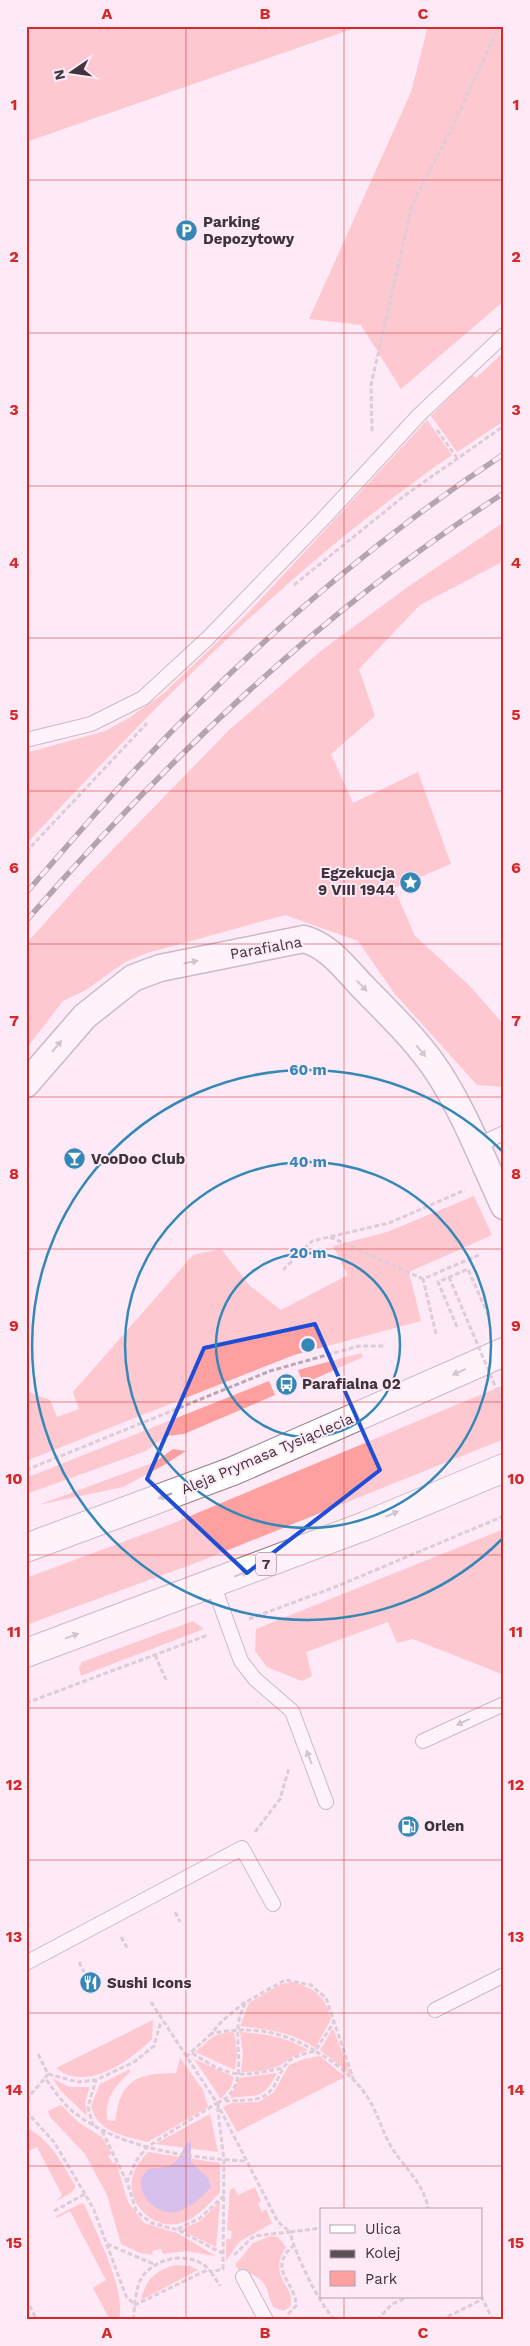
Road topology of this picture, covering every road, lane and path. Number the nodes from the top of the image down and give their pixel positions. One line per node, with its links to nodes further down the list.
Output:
1 (499, 26): 6 (path)
2 (504, 335): 3 (lane)
3 (423, 411): 5 (path); 6 (lane)
4 (504, 432): 5 (path)
5 (457, 458): 7 (path)
6 (373, 465): 9 (lane)
7 (291, 588)
8 (151, 719): 10 (path)
9 (26, 740)
10 (26, 852)
11 (26, 1084): 13 (street, Parafialna, one-way to 13)
12 (504, 1133): 13 (lane)
13 (476, 1146): 15 (street, Parafialna)
14 (466, 1190): 16 (path)
15 (504, 1206)
16 (330, 1237): 18 (path); 20 (path)
17 (481, 1254): 20 (path)
18 (283, 1270)
19 (449, 1277): 21 (path); 22 (path); 26 (path, bridge)
20 (423, 1279): 23 (path)
21 (488, 1315)
22 (457, 1327)
23 (436, 1334)
24 (384, 1346): 28 (path)
25 (504, 1352): 30 (main road, Aleja Prymasa Tysiąclecia, one-way to 30)
26 (504, 1407)
27 (504, 1468): 31 (main road, 7, one-way to 27)
28 (26, 1470)
29 (504, 1516): 32 (path)
30 (26, 1548)
31 (213, 1584): 32 (lane); 33 (main road, 7, one-way to 31)
32 (229, 1627): 34 (path); 38 (lane)
33 (26, 1653)
34 (155, 1655): 35 (path); 36 (path)
35 (166, 1680)
36 (26, 1704)
37 (504, 1704): 39 (lane, one-way to 39)
38 (300, 1732): 40 (lane, one-way to 38); 41 (path)
39 (423, 1741)
40 (326, 1802)
41 (242, 1848): 42 (lane); 46 (lane)
42 (274, 1904)
43 (175, 1912): 44 (path)
44 (180, 1922)
45 (79, 1962): 47 (path)
46 (26, 1963)
47 (84, 1972)
48 (504, 1975): 51 (lane)
49 (151, 2002): 52 (path)
50 (246, 2002): 53 (path); 54 (path); 55 (path)
51 (435, 2010)
52 (161, 2020): 59 (path); 64 (path)
53 (334, 2021): 56 (path); 65 (path)
54 (237, 2029): 55 (path); 56 (path); 62 (path)
55 (211, 2034): 57 (path)
56 (315, 2051): 60 (path); 65 (path)
57 (192, 2053): 59 (path); 62 (path)
58 (38, 2054): 61 (path)
59 (186, 2057): 68 (path)
60 (283, 2068): 62 (path); 67 (path)
61 (48, 2074): 63 (path); 64 (path)
62 (238, 2075): 67 (path)
63 (45, 2078): 66 (path); 70 (path)
64 (96, 2080): 70 (path)
65 (355, 2081): 78 (path)
66 (26, 2100)
67 (225, 2100): 68 (path)
68 (218, 2104): 72 (path); 73 (path); 74 (path)
69 (26, 2112): 76 (path)
70 (94, 2127): 71 (path)
71 (102, 2131): 72 (path); 75 (path)
72 (146, 2147): 73 (path); 75 (path)
73 (224, 2160): 74 (path); 77 (path)
74 (247, 2161): 80 (path)
75 (127, 2182): 81 (path)
76 (84, 2194): 79 (path); 82 (path)
77 (224, 2196): 81 (path); 84 (path)
78 (428, 2208)
79 (54, 2211)
80 (320, 2228)
81 (178, 2230): 84 (path)
82 (107, 2244): 85 (path); 92 (path)
83 (293, 2246): 96 (path)
84 (222, 2253): 86 (path)
85 (156, 2265): 86 (path); 92 (path)
86 (209, 2269): 92 (path)
87 (243, 2277): 95 (lane)
88 (482, 2297): 99 (path)
89 (406, 2298): 97 (path)
90 (480, 2298): 98 (path)
91 (26, 2299): 93 (path)
92 (135, 2305): 94 (path)
93 (37, 2320)
94 (134, 2320)
95 (266, 2320)
96 (335, 2320)
97 (377, 2320)
98 (441, 2320)
99 (493, 2320)

